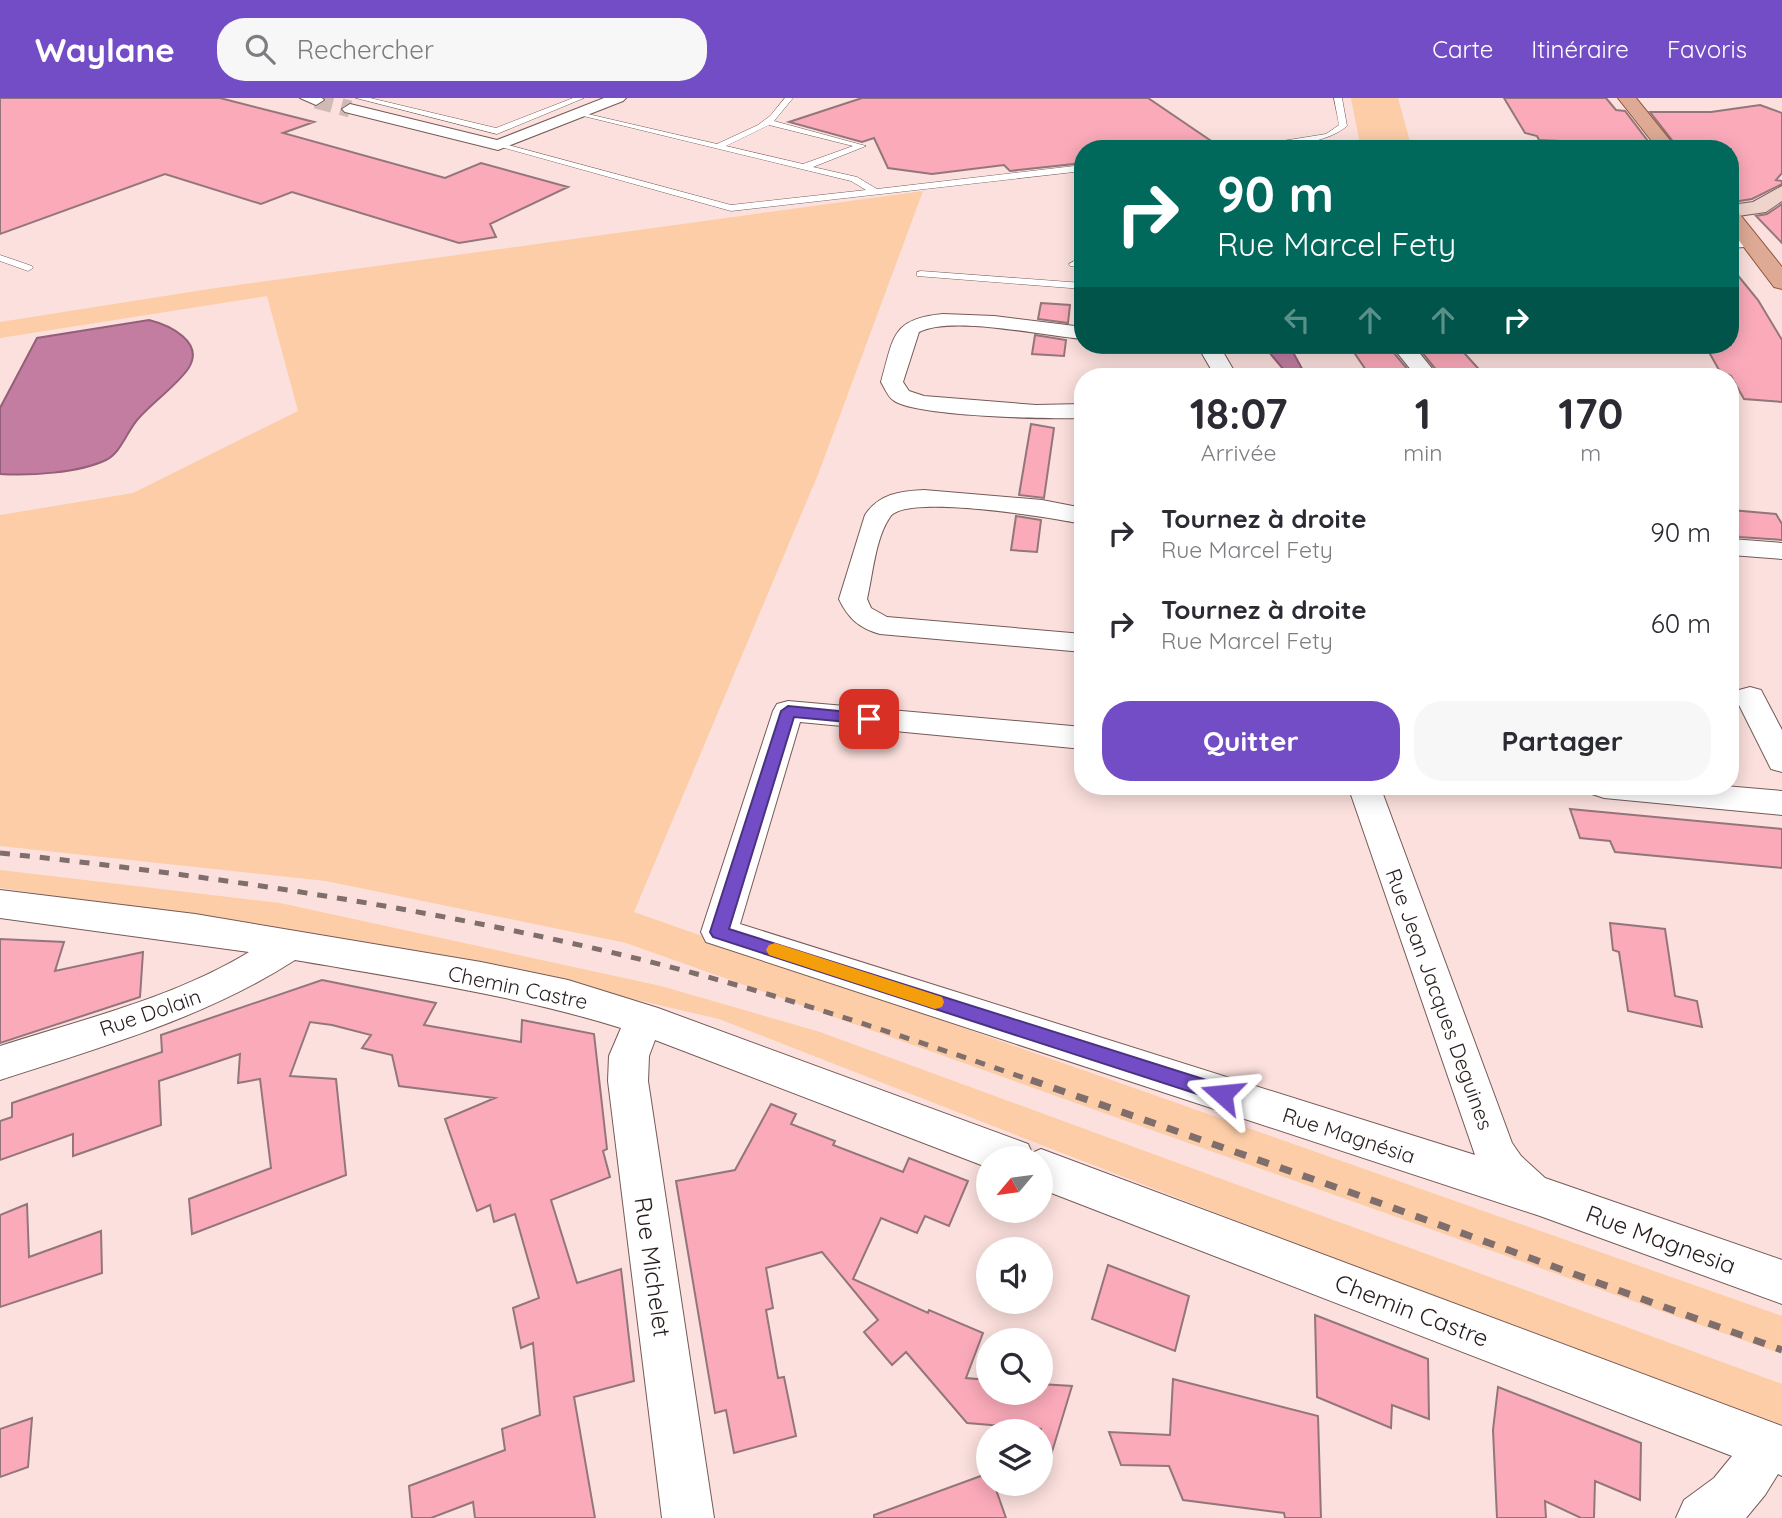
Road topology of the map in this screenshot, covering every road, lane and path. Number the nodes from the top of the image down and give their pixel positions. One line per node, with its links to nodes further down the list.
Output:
1 (397, 98): 7 (lane)
2 (618, 98): 8 (street)
3 (789, 98): 9 (lane)
4 (1338, 98): 10 (lane)
5 (1627, 98): 11 (main road)
6 (362, 101): 7 (lane); 12 (street)
7 (383, 103): 8 (lane)
8 (580, 106): 12 (street); 13 (lane)
9 (767, 122): 13 (lane); 14 (lane)
10 (1300, 140)
11 (1661, 140)
12 (498, 145): 16 (lane)
13 (718, 147): 14 (lane)
14 (804, 167): 16 (lane)
15 (1074, 169): 16 (lane)
16 (873, 190)
17 (1782, 191): 18 (street); 19 (street)
18 (1739, 201)
19 (1739, 212)
20 (1739, 224): 25 (main road)
21 (1739, 246): 27 (main road)
22 (0, 258): 23 (lane)
23 (27, 268)
24 (921, 274): 26 (lane)
25 (1782, 282)
26 (1074, 285)
27 (1782, 288)
28 (1074, 332): 31 (street)
29 (1409, 354): 30 (street)
30 (1421, 368)
31 (1074, 411)
32 (1074, 514): 35 (street)
33 (1739, 548): 34 (street)
34 (1782, 551)
35 (1074, 642)
36 (1740, 696): 37 (street); 39 (street)
37 (1782, 700)
38 (1074, 737): 49 (street, Rue Magnésia)
39 (1782, 761)
40 (1367, 795): 49 (street, Rue Jean Jacques Deguines)
41 (1698, 795): 42 (street)
42 (1782, 803)
43 (0, 904): 44 (street, Chemin Castre)
44 (292, 944): 45 (street, Chemin Castre); 46 (street, Rue Dolain)
45 (644, 1019): 47 (street, Chemin Castre); 52 (street, Rue Michelet)
46 (0, 1063)
47 (981, 1146)
48 (1054, 1174): 51 (street, Chemin Castre)
49 (1540, 1196): 50 (street, Rue Magnesia)
50 (1782, 1282)
51 (1774, 1448): 53 (street)
52 (688, 1518)
53 (1702, 1518)

